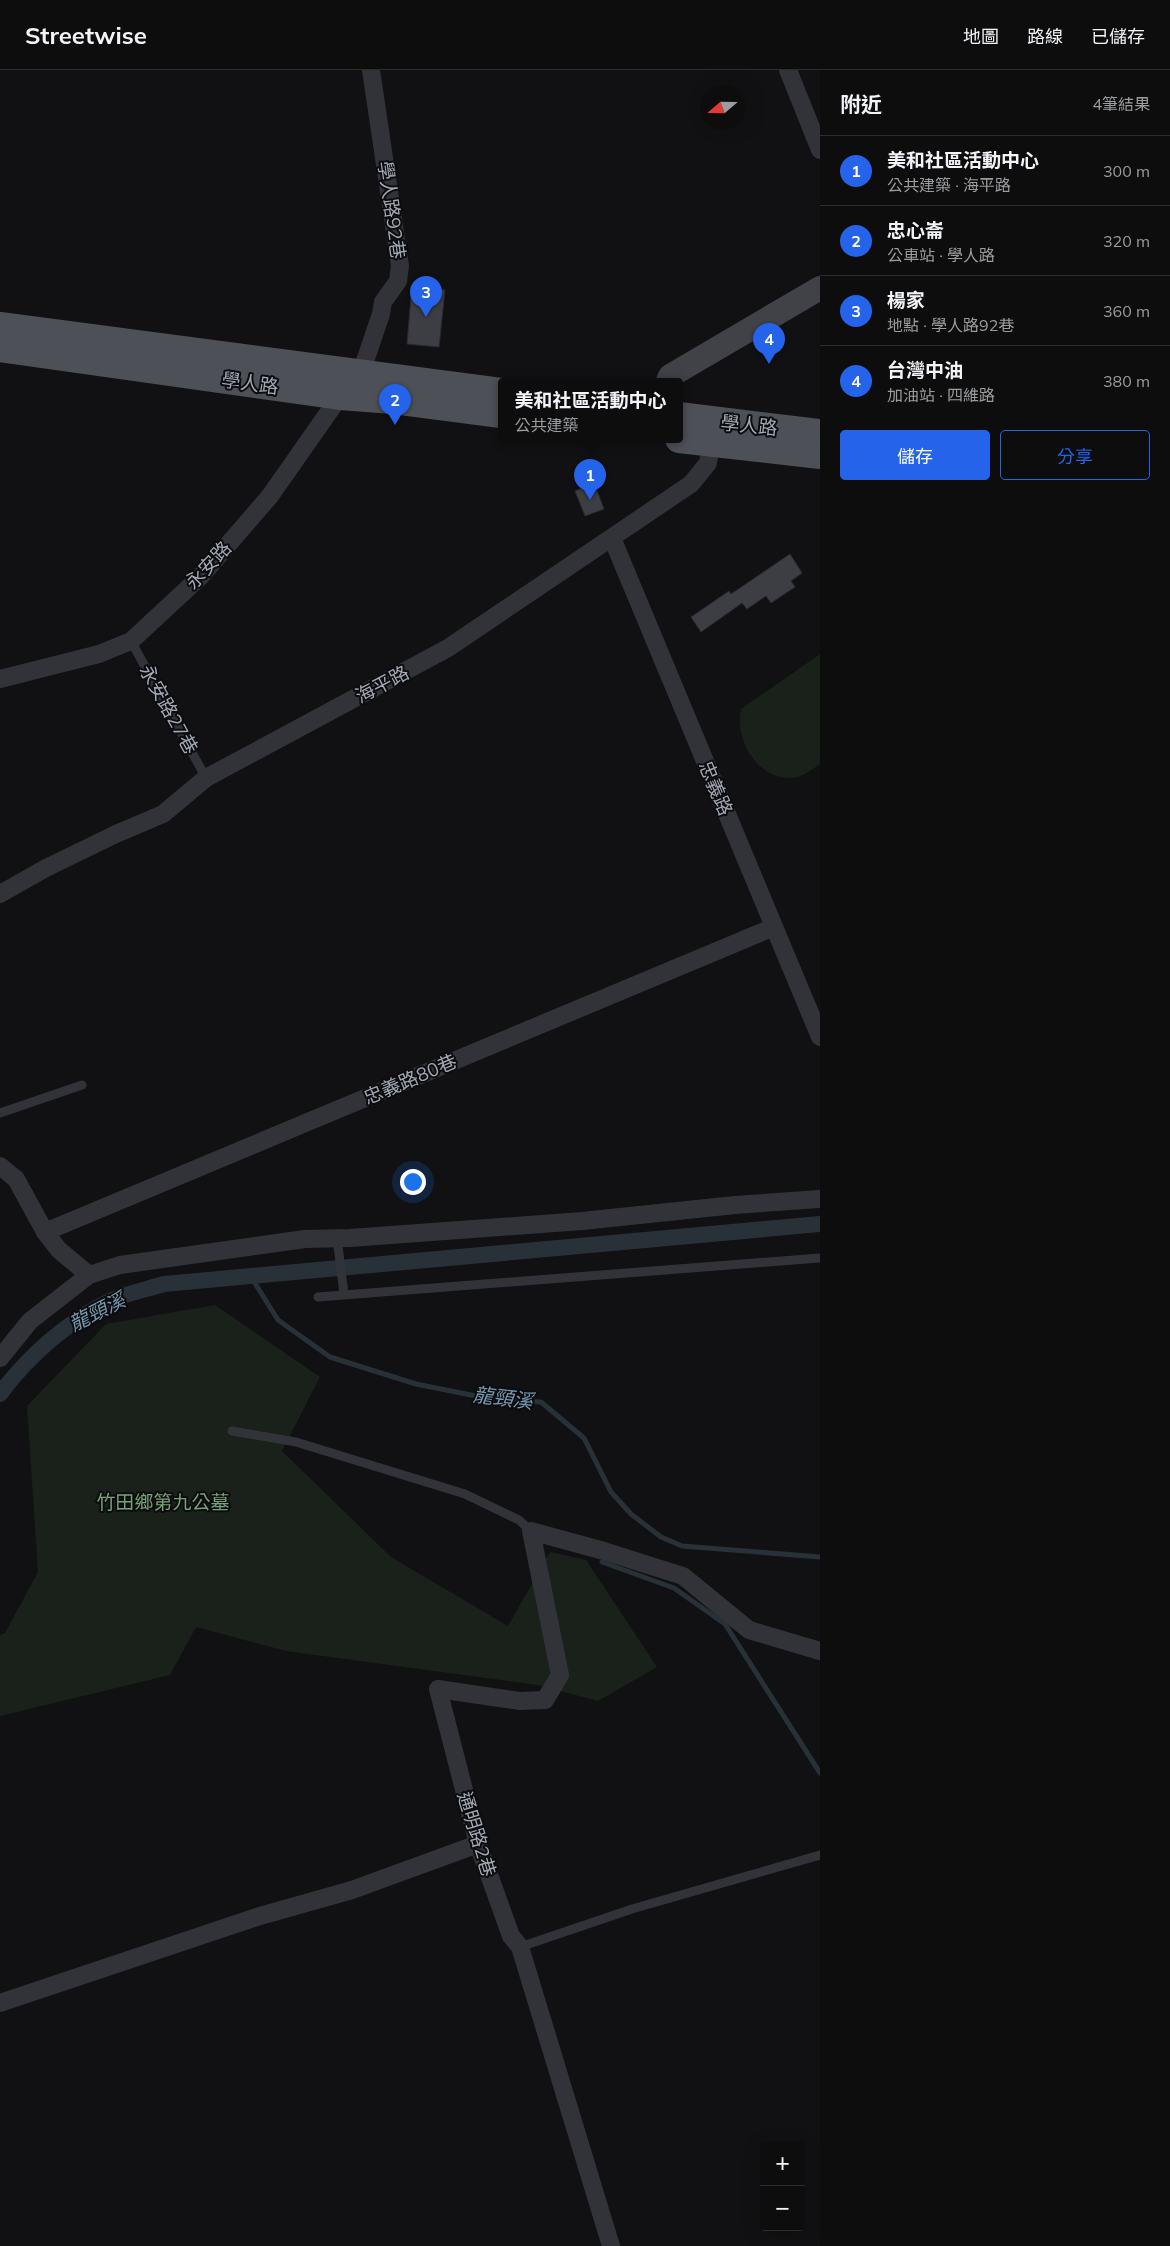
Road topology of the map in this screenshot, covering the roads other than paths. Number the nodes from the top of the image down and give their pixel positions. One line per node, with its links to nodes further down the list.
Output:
1 (371, 70): 7 (street, 學人路92巷)
2 (788, 70): 3 (street)
3 (820, 150)
4 (820, 288): 8 (main road)
5 (0, 326): 7 (main road, 學人路)
6 (0, 348): 10 (main road, 學人路)
7 (361, 373): 9 (main road, 學人路); 10 (street, 永安路)
8 (669, 378)
9 (498, 392)
10 (340, 396): 11 (main road, 學人路); 18 (street, 永安路)
11 (498, 414)
12 (683, 418): 13 (main road, 學人路)
13 (713, 432): 14 (main road, 學人路); 15 (main road, 學人路); 16 (main road, 學人路); 17 (street, 海平路)
14 (820, 433)
15 (683, 438)
16 (820, 455)
17 (612, 538): 20 (street, 海平路); 22 (street, 忠義路)
18 (132, 641): 19 (street, 永安路); 20 (lane, 永安路27巷)
19 (0, 679)
20 (206, 778): 21 (street, 海平路)
21 (0, 894)
22 (774, 928): 23 (street, 忠義路); 28 (street, 忠義路80巷)
23 (820, 1037)
24 (82, 1085): 25 (lane)
25 (0, 1113)
26 (0, 1166): 28 (street)
27 (820, 1199): 29 (street)
28 (45, 1232): 31 (street)
29 (337, 1238): 31 (street); 32 (lane)
30 (820, 1258): 32 (lane)
31 (89, 1274): 34 (street)
32 (344, 1294): 33 (lane)
33 (318, 1297)
34 (0, 1358)
35 (232, 1431): 36 (lane)
36 (531, 1531): 37 (street); 38 (street, 通明路2巷)
37 (820, 1651)
38 (478, 1844): 40 (street, 通明路2巷); 41 (street)
39 (820, 1855): 40 (lane)
40 (520, 1948): 42 (street, 通明路2巷)
41 (0, 2003)
42 (611, 2246)

